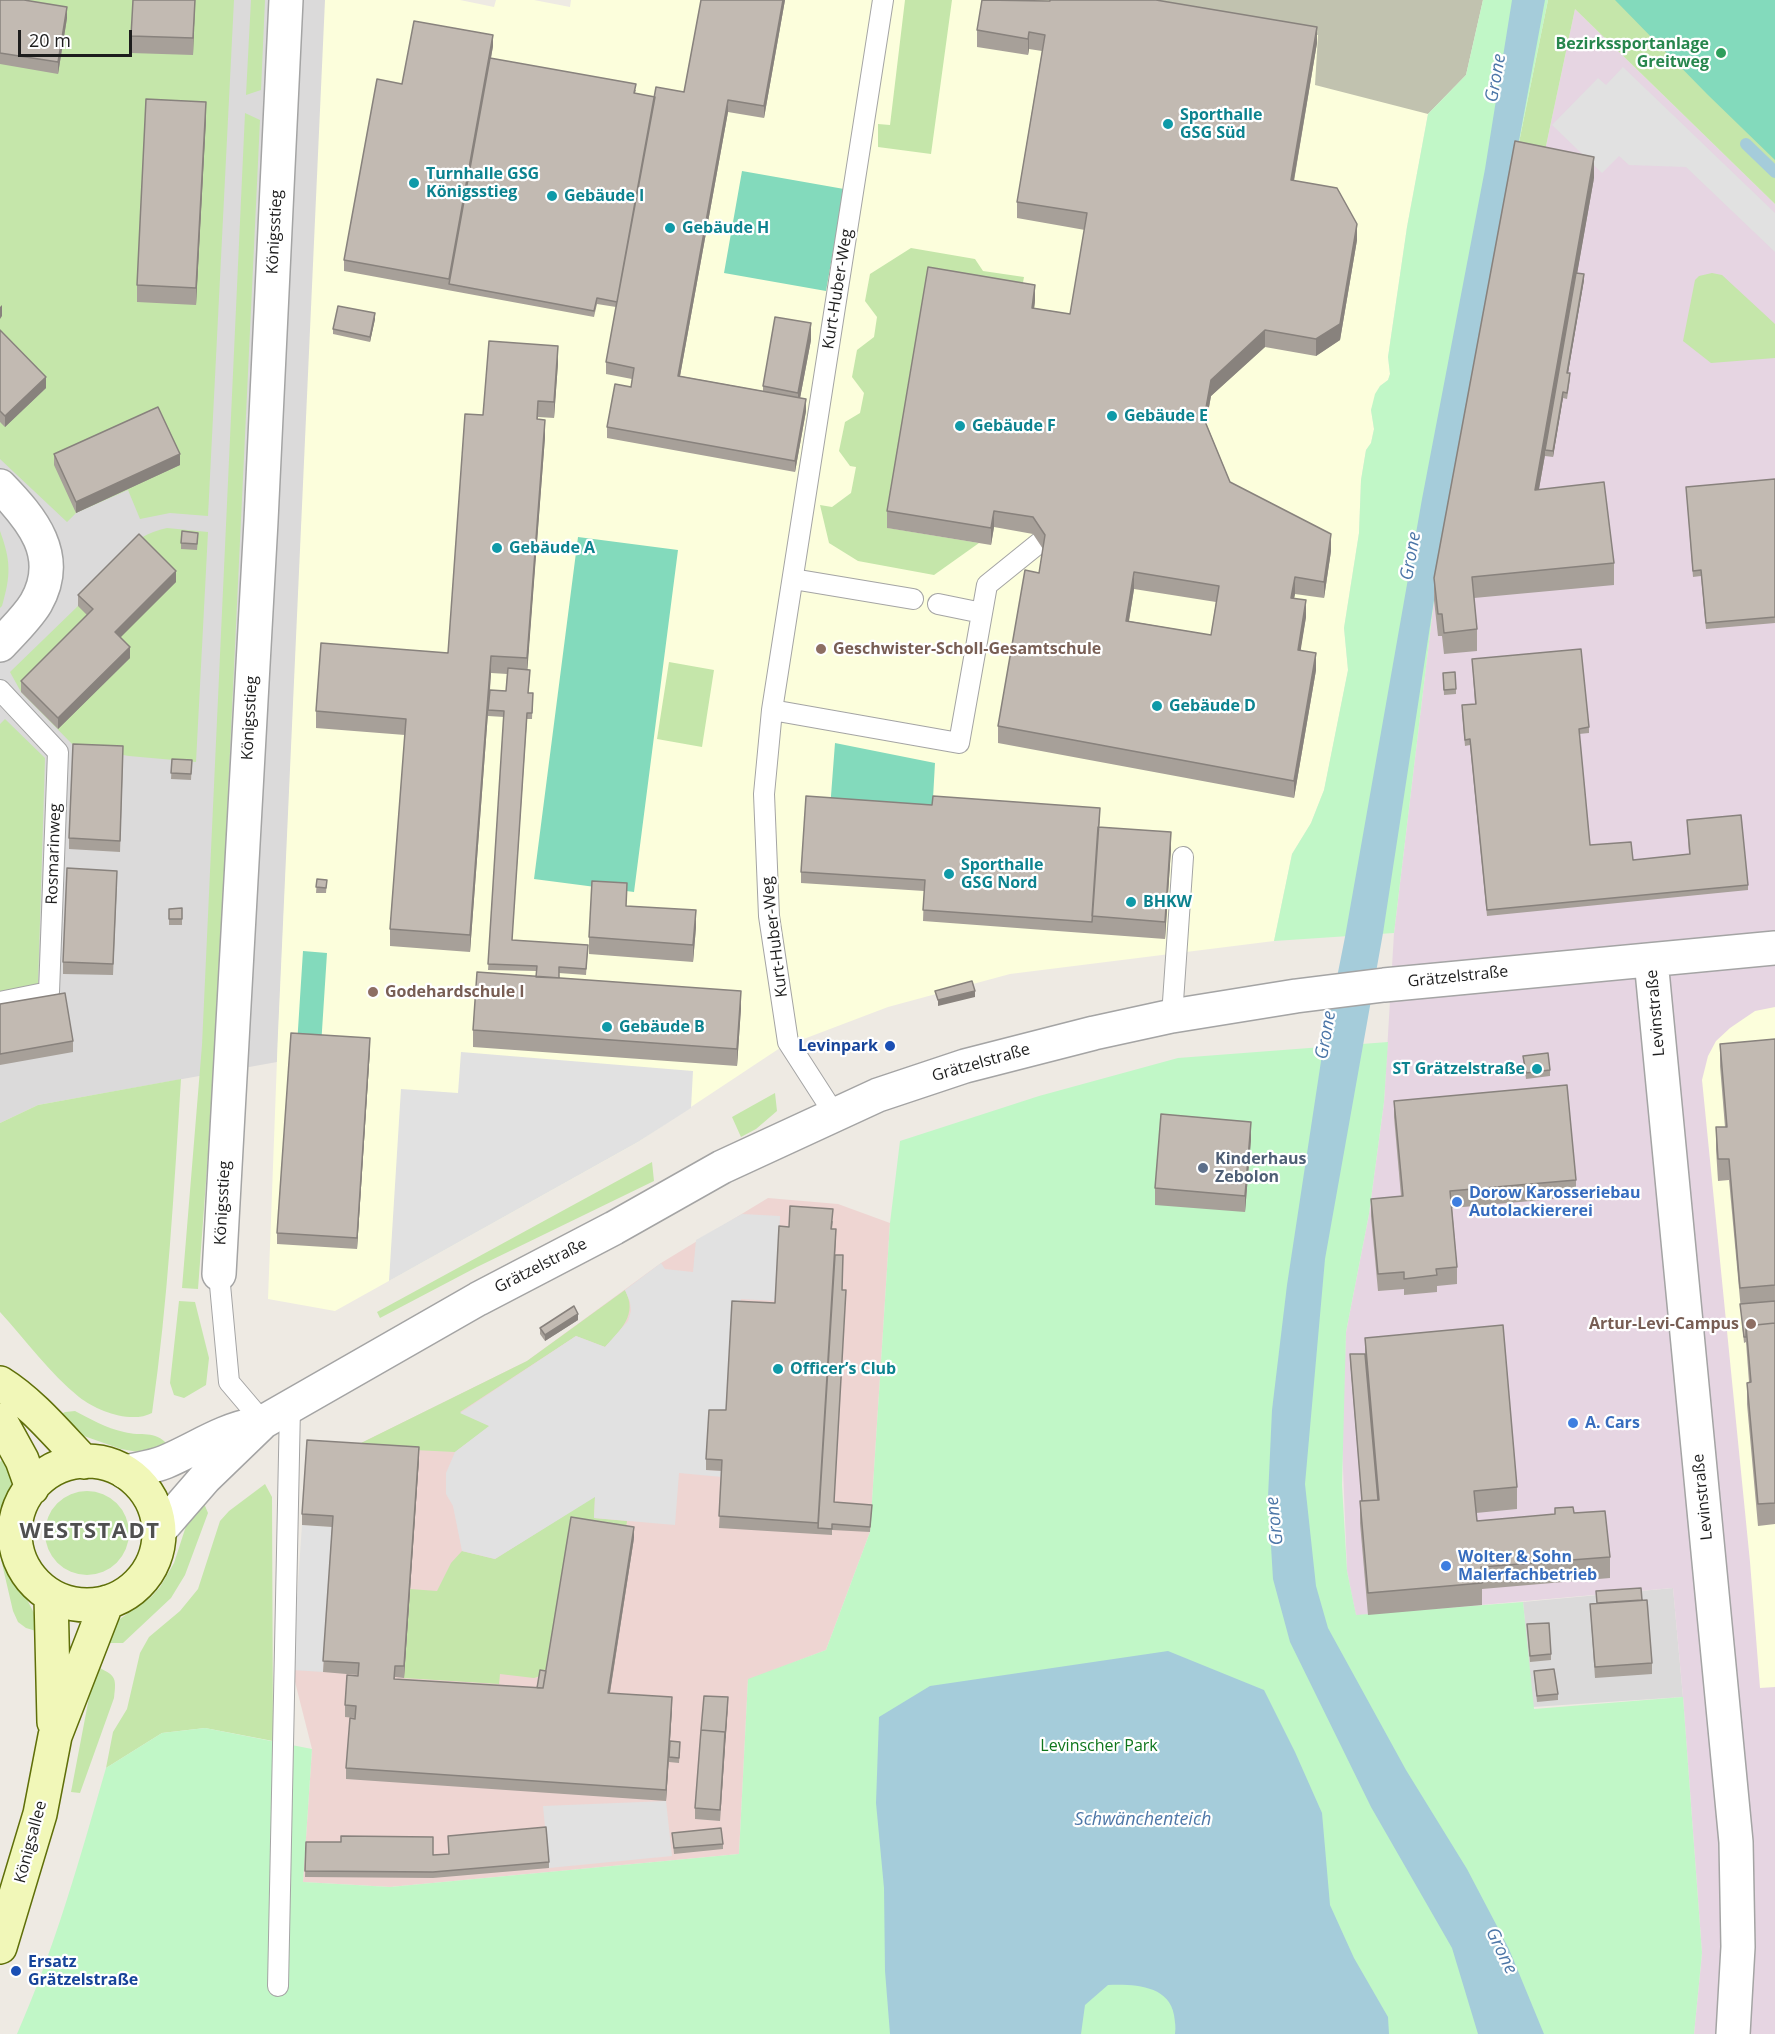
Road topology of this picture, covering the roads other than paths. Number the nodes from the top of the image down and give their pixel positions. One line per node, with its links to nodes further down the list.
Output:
1 (286, 0): 18 (street, Königsstieg)
2 (883, 0): 5 (lane, Kurt-Huber-Weg)
3 (0, 486): 9 (street)
4 (1039, 543): 8 (lane)
5 (793, 579): 6 (lane); 11 (lane, Kurt-Huber-Weg)
6 (913, 599)
7 (938, 604): 8 (lane)
8 (982, 613): 11 (lane)
9 (0, 645)
10 (0, 690): 15 (lane, Rosmarinweg)
11 (772, 710): 17 (lane, Kurt-Huber-Weg)
12 (1183, 856): 16 (lane)
13 (1775, 948): 14 (street, Grätzelstraße)
14 (1651, 960): 16 (street, Grätzelstraße); 31 (street, Levinstraße)
15 (0, 1002)
16 (1172, 1016): 17 (street, Grätzelstraße)
17 (835, 1114): 20 (street, Grätzelstraße)
18 (219, 1274): 20 (lane, Königsstieg)
19 (0, 1383): 22 (street)
20 (277, 1414): 23 (street, Grätzelstraße); 25 (street, Grätzelstraße); 30 (lane)
21 (0, 1420): 24 (street)
22 (84, 1462): 23 (street); 24 (street)
23 (125, 1472): 25 (street)
24 (32, 1488): 26 (street)
25 (159, 1531): 27 (street)
26 (51, 1596): 27 (street); 28 (street, Königsallee)
27 (108, 1602): 28 (street, Königsallee)
28 (55, 1736): 29 (street, Königsallee)
29 (0, 1947)
30 (278, 1986)
31 (1733, 2034)

